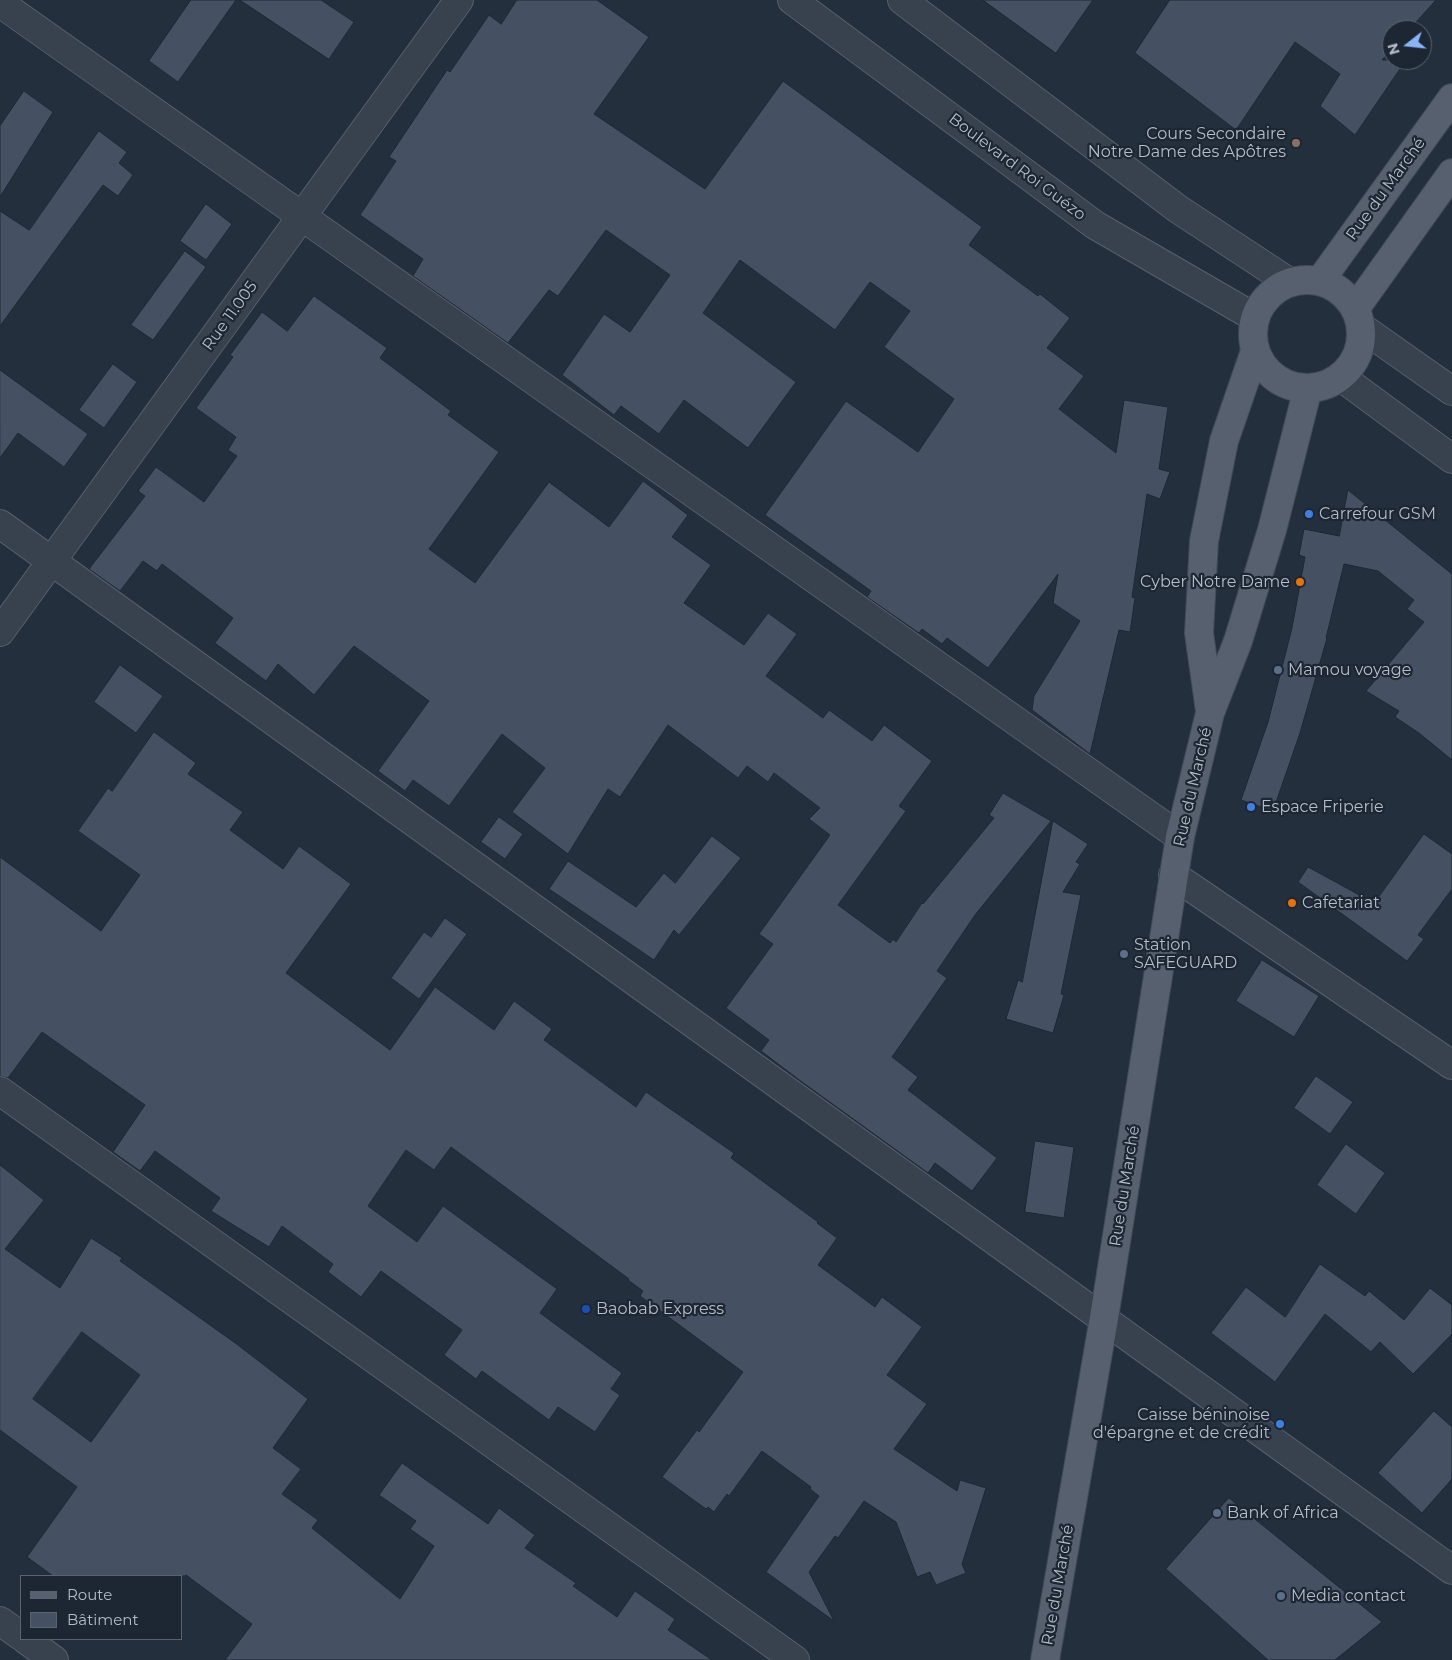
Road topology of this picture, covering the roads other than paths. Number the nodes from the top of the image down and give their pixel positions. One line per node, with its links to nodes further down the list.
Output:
1 (459, 0): 7 (street, Rue 11.005)
2 (792, 0): 10 (street, Boulevard Roi Guézo)
3 (902, 0): 9 (street)
4 (0, 2): 7 (street)
5 (1452, 98): 8 (main road, Rue du Marché)
6 (1452, 173): 11 (main road)
7 (302, 216): 18 (street, Rue 11.005); 21 (street)
8 (1320, 281): 9 (main road); 11 (main road)
9 (1289, 282): 10 (main road)
10 (1254, 317): 12 (main road)
11 (1358, 318): 13 (main road); 15 (street)
12 (1255, 351): 14 (main road); 20 (main road, Rue du Marché)
13 (1341, 377): 14 (main road); 16 (street)
14 (1308, 388): 20 (main road, Rue du Marché)
15 (1452, 391)
16 (1452, 459)
17 (0, 524): 18 (street)
18 (52, 561): 19 (street, Rue 11.005); 25 (street)
19 (0, 632)
20 (1210, 713): 21 (main road, Rue du Marché)
21 (1180, 837): 22 (main road, Rue du Marché)
22 (1173, 875): 23 (street); 25 (main road, Rue du Marché)
23 (1452, 1065)
24 (0, 1091): 31 (street)
25 (1104, 1318): 26 (street); 32 (main road, Rue du Marché)
26 (1452, 1570)
27 (0, 1621): 28 (street)
28 (20, 1635)
29 (25, 1640): 30 (street)
30 (54, 1660)
31 (795, 1660)
32 (1045, 1660)

